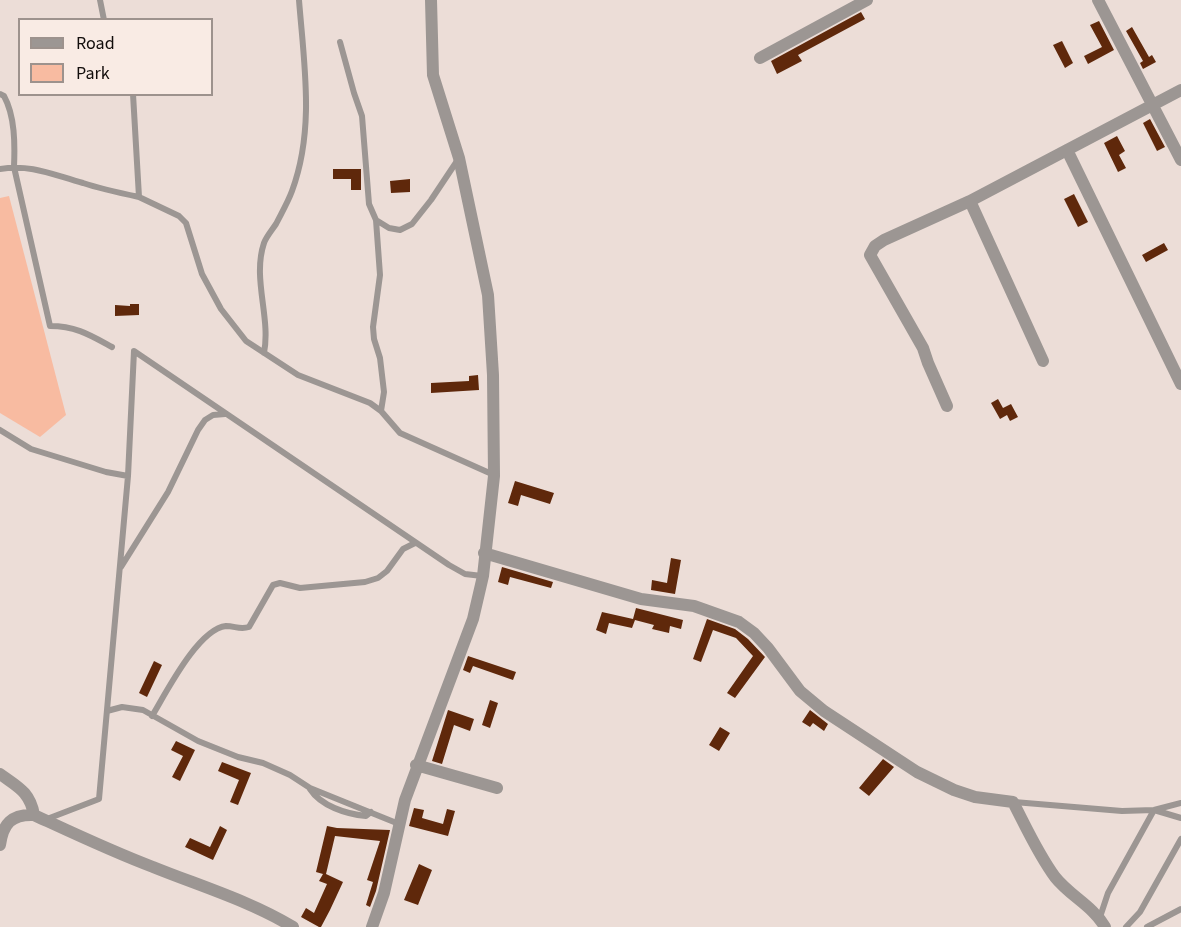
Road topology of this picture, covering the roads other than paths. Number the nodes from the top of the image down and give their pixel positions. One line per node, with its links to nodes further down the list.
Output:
1 (100, 0): 6 (lane)
2 (299, 0): 22 (lane)
3 (431, 0): 14 (street)
4 (867, 0): 8 (street)
5 (1098, 0): 12 (street)
6 (104, 18)
7 (340, 42): 20 (lane)
8 (760, 58)
9 (1181, 90): 12 (street)
10 (0, 94): 16 (lane)
11 (133, 96): 18 (lane)
12 (1154, 105): 13 (street); 15 (street)
13 (1067, 150): 19 (street); 24 (street)
14 (459, 158): 20 (lane); 30 (street)
15 (1181, 160)
16 (15, 167): 17 (lane); 18 (lane); 21 (lane)
17 (0, 169)
18 (139, 197): 22 (lane)
19 (970, 201): 23 (street); 25 (street)
20 (376, 220): 26 (lane)
21 (112, 347)
22 (264, 353): 26 (lane)
23 (1043, 361)
24 (1181, 384)
25 (947, 406)
26 (381, 411): 30 (lane)
27 (225, 414): 29 (lane); 31 (lane); 33 (lane)
28 (0, 430): 29 (lane)
29 (128, 476): 33 (lane)
30 (494, 476): 32 (street)
31 (415, 543): 34 (lane); 36 (lane)
32 (484, 553): 34 (street); 40 (street)
33 (120, 568): 35 (lane)
34 (483, 576): 37 (street)
35 (107, 711): 36 (lane); 43 (lane)
36 (152, 716): 45 (lane)
37 (416, 765): 39 (street); 45 (street)
38 (0, 774): 43 (street)
39 (497, 788)
40 (1013, 802): 42 (lane); 49 (street)
41 (1181, 803): 42 (lane)
42 (1154, 810): 44 (lane); 49 (lane)
43 (39, 818): 47 (street); 50 (street)
44 (1181, 818)
45 (399, 824): 51 (street)
46 (1181, 840): 52 (lane)
47 (0, 845)
48 (1181, 909): 53 (lane)
49 (1102, 922)
50 (293, 927)
51 (372, 927)
52 (1126, 927)
53 (1147, 927)

